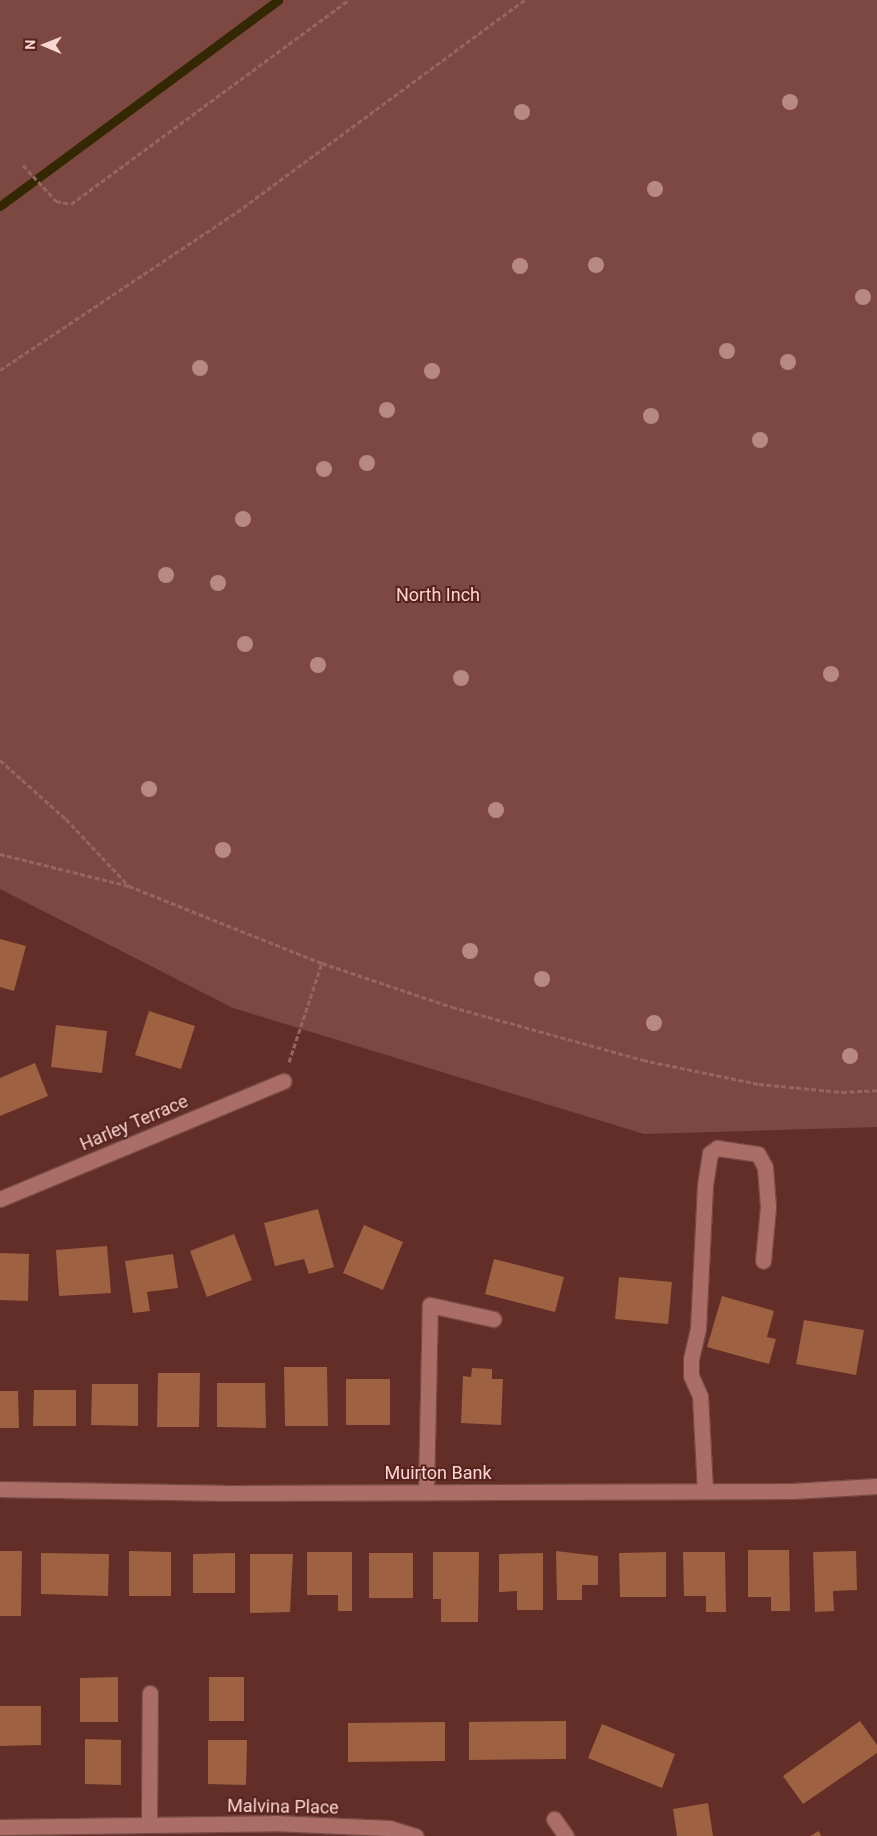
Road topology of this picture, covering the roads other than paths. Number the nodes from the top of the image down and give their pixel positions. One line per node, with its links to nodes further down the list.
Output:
1 (283, 1081): 2 (street, Harley Terrace)
2 (0, 1199)
3 (763, 1261): 8 (street)
4 (493, 1320): 7 (street)
5 (877, 1486): 8 (street, Muirton Bank)
6 (0, 1489): 7 (street, Muirton Bank)
7 (426, 1491): 8 (street, Muirton Bank)
8 (705, 1491)
9 (150, 1693): 11 (street)
10 (554, 1819): 15 (street)
11 (149, 1822): 12 (street, Malvina Place); 13 (street, Malvina Place)
12 (0, 1827)
13 (176, 1831): 14 (street, Malvina Place)
14 (416, 1836)
15 (566, 1836)

